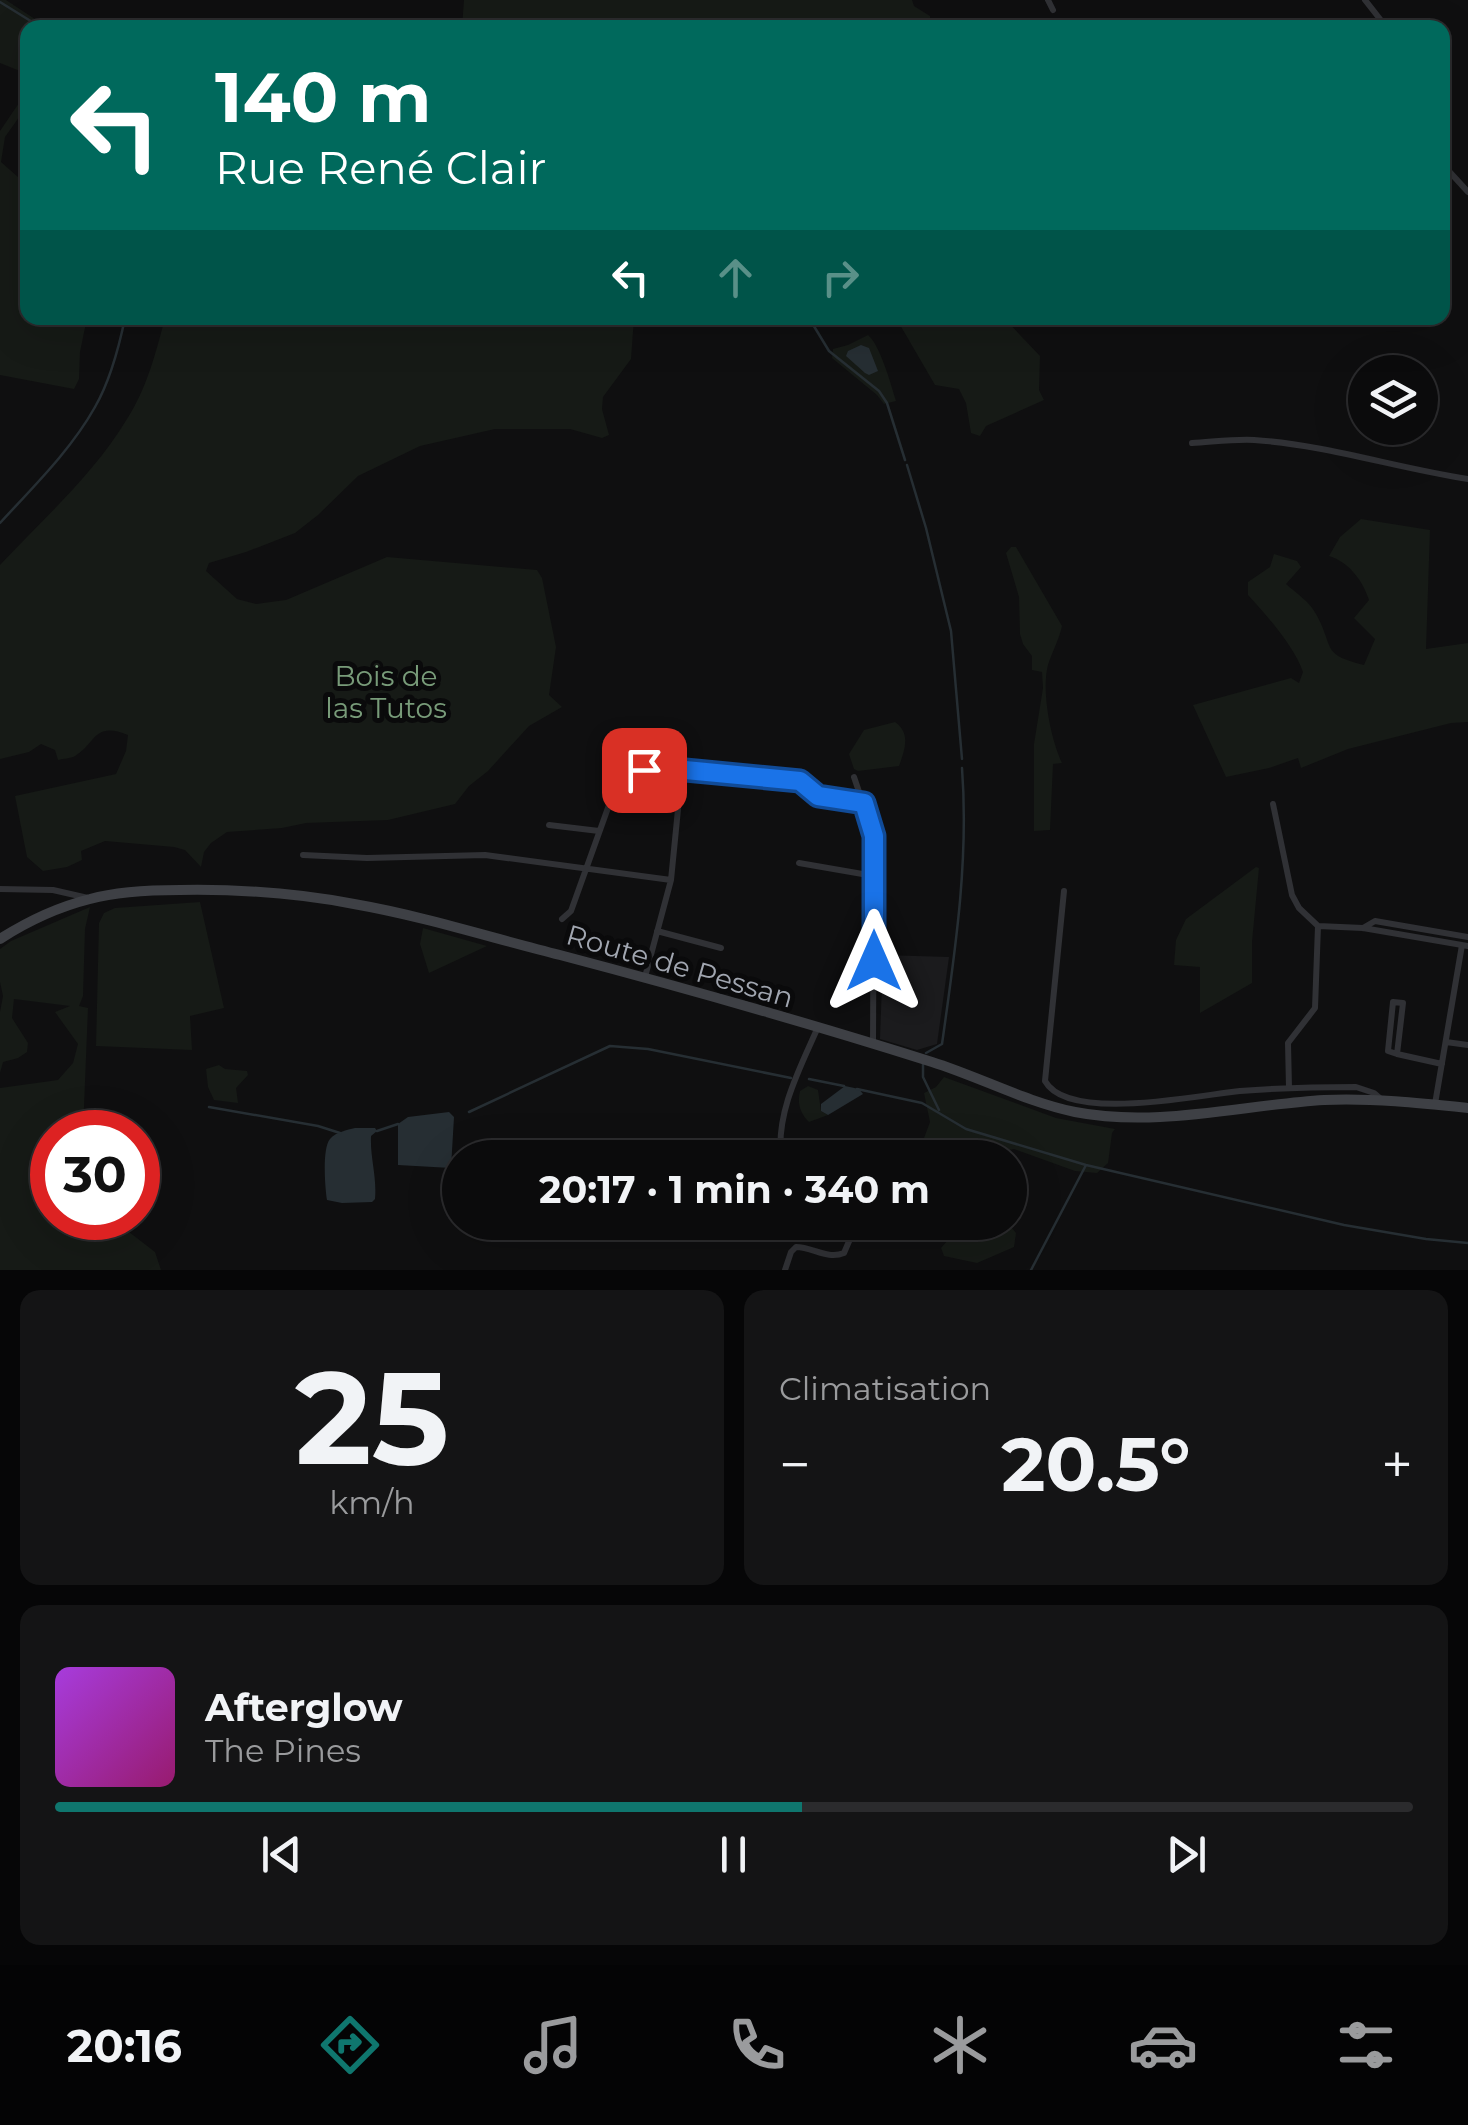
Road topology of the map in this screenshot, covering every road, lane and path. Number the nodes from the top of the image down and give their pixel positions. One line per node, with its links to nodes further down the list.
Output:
1 (1048, 0): 2 (street)
2 (1053, 10)
3 (1450, 172): 4 (street)
4 (1468, 192)
5 (1192, 443): 6 (street)
6 (1468, 478)
7 (682, 770): 9 (street); 12 (street); 17 (street)
8 (854, 777): 9 (street)
9 (864, 803): 16 (street)
10 (1274, 804): 22 (street)
11 (549, 825): 12 (street)
12 (599, 832): 15 (street)
13 (302, 855): 15 (street)
14 (799, 864): 16 (street)
15 (586, 868): 17 (street); 21 (street)
16 (874, 876): 32 (street)
17 (671, 880): 24 (street)
18 (0, 890): 20 (street)
19 (1064, 891): 37 (street)
20 (90, 899): 26 (main road, Route de Pessan); 29 (main road, Route de Pessan)
21 (562, 919)
22 (1318, 926): 23 (street); 36 (street)
23 (1363, 928): 25 (street); 27 (street)
24 (657, 931): 28 (street); 29 (street)
25 (1468, 937)
26 (0, 939)
27 (1465, 946): 31 (street)
28 (721, 948)
29 (645, 978): 30 (main road, Route de Pessan)
30 (818, 1027): 32 (main road, Route de Pessan); 42 (street)
31 (1446, 1042): 33 (street); 35 (street)
32 (873, 1043): 40 (main road, Route de Pessan)
33 (1468, 1045)
34 (1397, 1054): 34 (street); 35 (street)
35 (1442, 1064): 39 (street)
36 (1289, 1088): 37 (street); 38 (street)
37 (1238, 1092): 40 (street)
38 (1382, 1100): 39 (main road, Route de Pessan); 40 (main road, Route de Pessan)
39 (1435, 1104): 41 (main road, Route de Pessan)
40 (1240, 1108)
41 (1468, 1108)
42 (780, 1140)
43 (850, 1240): 44 (street)
44 (785, 1270)

